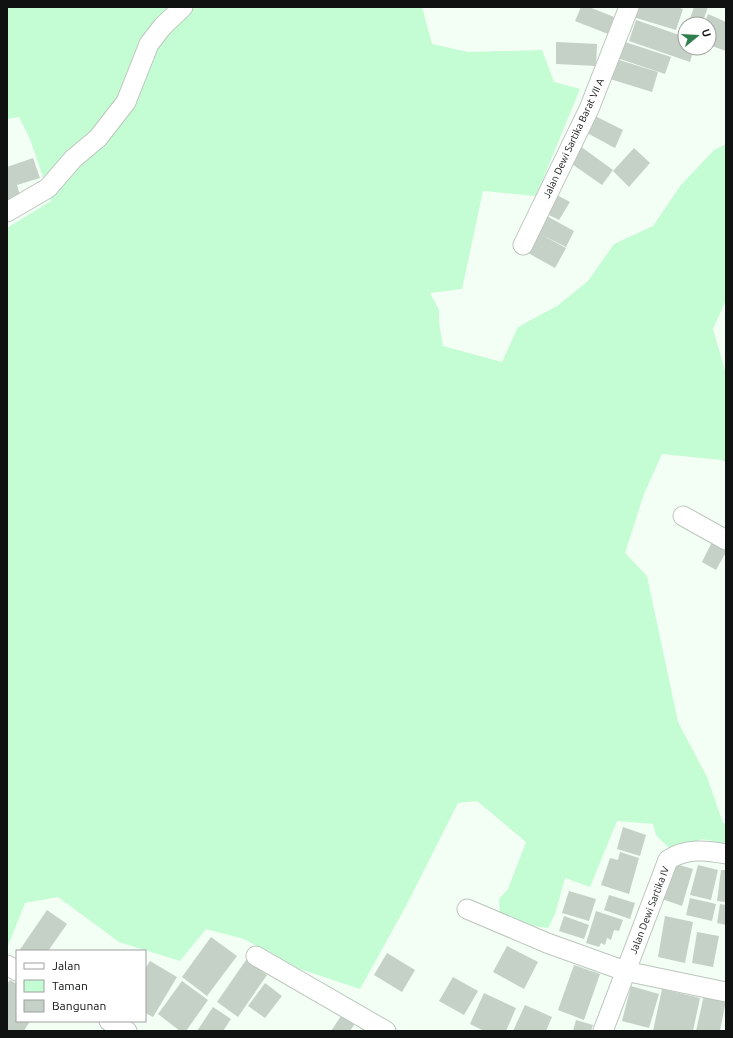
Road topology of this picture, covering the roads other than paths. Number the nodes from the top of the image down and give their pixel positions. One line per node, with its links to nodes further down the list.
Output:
1 (183, 7): 3 (street)
2 (628, 7): 4 (street, Jalan Dewi Sartika Barat VII A)
3 (7, 212)
4 (523, 245)
5 (683, 516): 6 (street)
6 (726, 540)
7 (726, 854): 12 (street, Jalan Dewi Sartika IV)
8 (467, 909): 12 (street)
9 (256, 956): 16 (street)
10 (7, 965): 11 (street)
11 (16, 970)
12 (625, 971): 13 (street); 17 (street, Jalan Dewi Sartika IV)
13 (726, 992)
14 (111, 1022): 15 (street)
15 (128, 1031)
16 (386, 1031)
17 (603, 1031)

